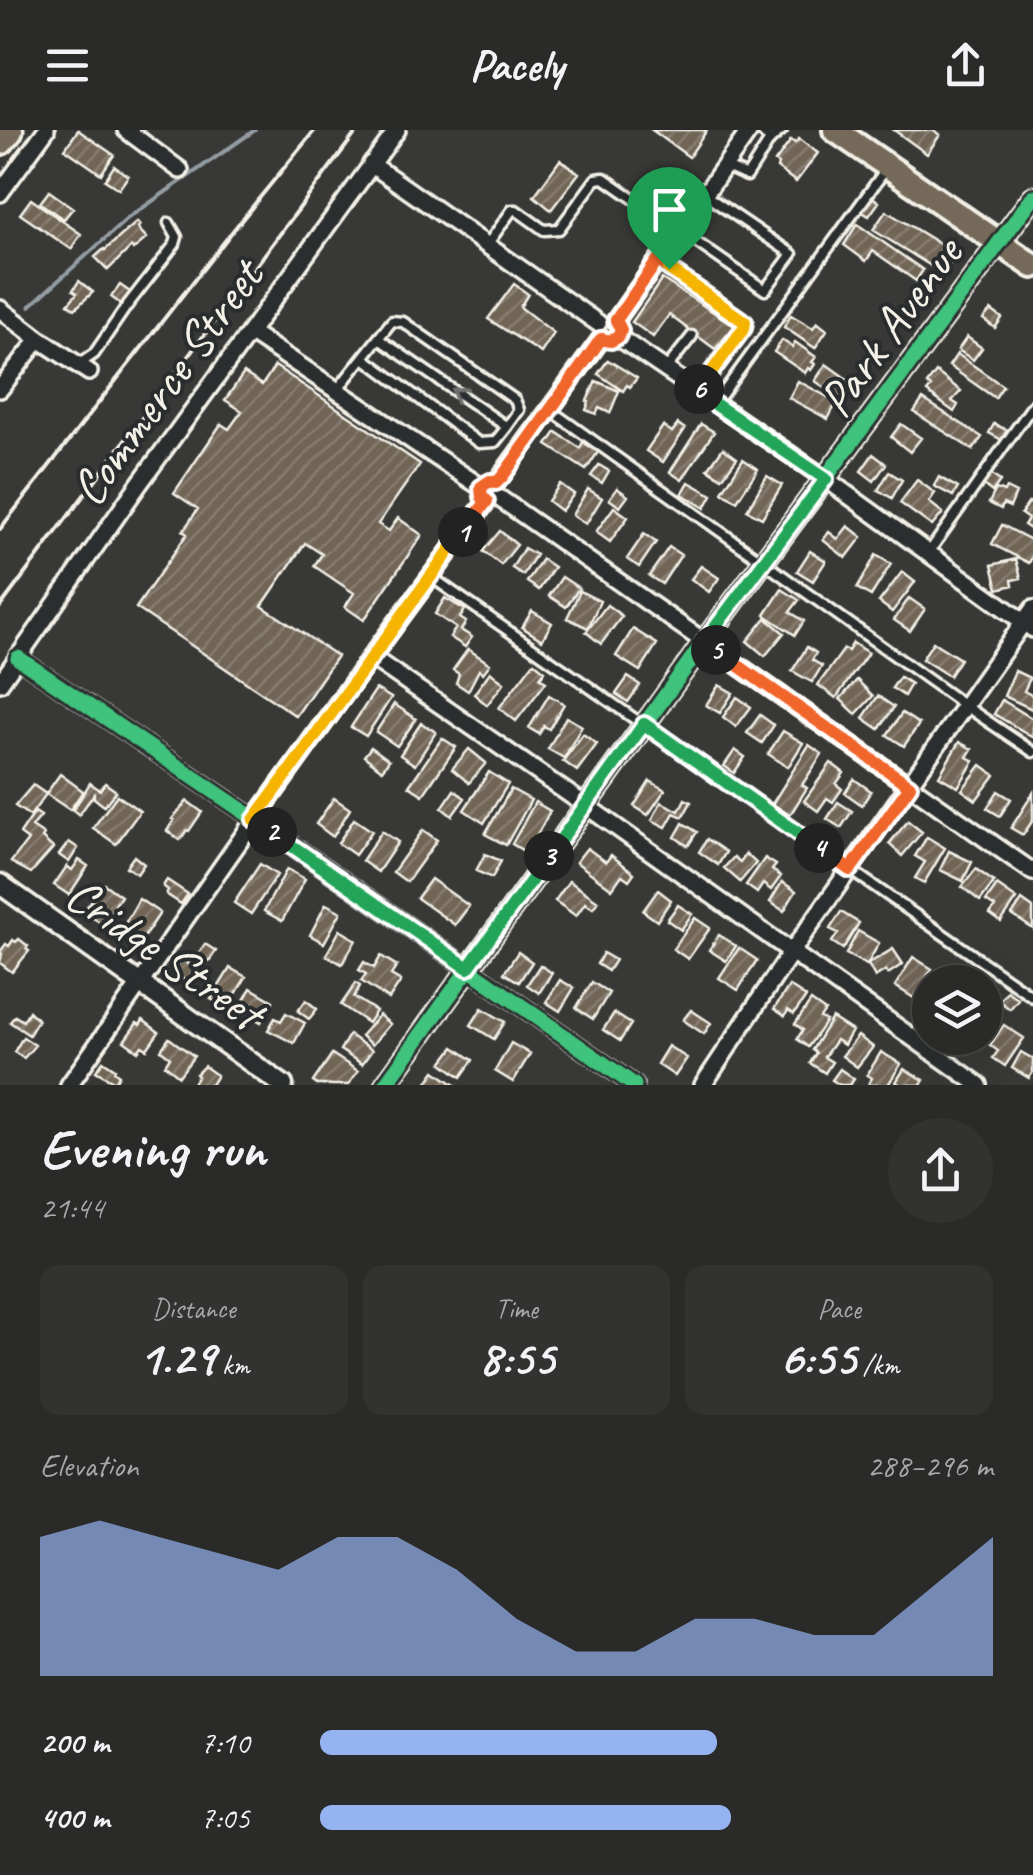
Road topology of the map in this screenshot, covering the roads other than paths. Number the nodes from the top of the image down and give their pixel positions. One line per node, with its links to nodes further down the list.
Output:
1 (8, 130): 9 (highway)
2 (46, 130): 15 (street)
3 (126, 130): 14 (street)
4 (398, 130): 11 (street, Commerce Street)
5 (750, 130): 12 (street)
6 (760, 130): 10 (lane)
7 (782, 130): 10 (lane)
8 (834, 130): 13 (main road)
9 (0, 140)
10 (770, 140): 12 (lane)
11 (371, 164): 21 (street); 25 (street, Commerce Street)
12 (724, 166): 16 (street)
13 (888, 166): 20 (main road); 36 (lane)
14 (180, 170)
15 (0, 193)
16 (704, 194): 19 (street); 19 (lane)
17 (1033, 197): 20 (street, Park Avenue)
18 (169, 223): 31 (lane)
19 (680, 229): 21 (lane); 22 (street)
20 (1000, 242): 23 (main road); 40 (street, Park Avenue)
21 (487, 245): 26 (street)
22 (658, 260): 26 (street); 35 (lane)
23 (1033, 266)
24 (0, 309): 28 (street)
25 (251, 333): 34 (street); 48 (street, Commerce Street)
26 (606, 333): 32 (street); 38 (street)
27 (692, 336): 32 (lane)
28 (39, 339): 31 (street); 33 (street)
29 (379, 339): 30 (lane); 39 (lane, one-way to 29); 39 (lane)
30 (364, 358): 34 (lane); 39 (lane)
31 (84, 368)
32 (665, 370): 35 (street)
33 (0, 390)
34 (338, 390): 41 (street)
35 (697, 392): 36 (street)
36 (715, 404): 40 (street)
37 (1033, 405): 42 (lane)
38 (550, 410): 41 (street); 43 (lane)
39 (507, 428)
40 (826, 479): 42 (street); 43 (street, Park Avenue)
41 (491, 492): 44 (street); 46 (street)
42 (929, 552): 45 (street)
43 (764, 562): 46 (street, Park Avenue); 50 (lane)
44 (430, 576): 47 (street); 51 (lane)
45 (1030, 620): 50 (street)
46 (704, 642): 51 (street, Park Avenue); 53 (street)
47 (371, 657): 54 (street); 55 (street)
48 (18, 658): 49 (street, Commerce Street); 55 (street)
49 (0, 683)
50 (964, 705): 52 (lane); 53 (street)
51 (644, 724): 54 (street, Park Avenue); 56 (lane)
52 (1033, 752)
53 (910, 786): 56 (street); 57 (street)
54 (585, 805): 59 (street); 60 (street, Park Avenue)
55 (254, 820): 60 (street); 61 (street)
56 (850, 870): 59 (street); 62 (lane)
57 (1033, 872)
58 (0, 884): 61 (street, Cridge Street)
59 (792, 952): 67 (street); 68 (street)
60 (468, 968): 65 (street, Park Avenue); 66 (street)
61 (140, 983): 63 (street); 64 (street, Cridge Street)
62 (1033, 998)
63 (70, 1085)
64 (283, 1085)
65 (386, 1085)
66 (634, 1085)
67 (703, 1085)
68 (979, 1085)

